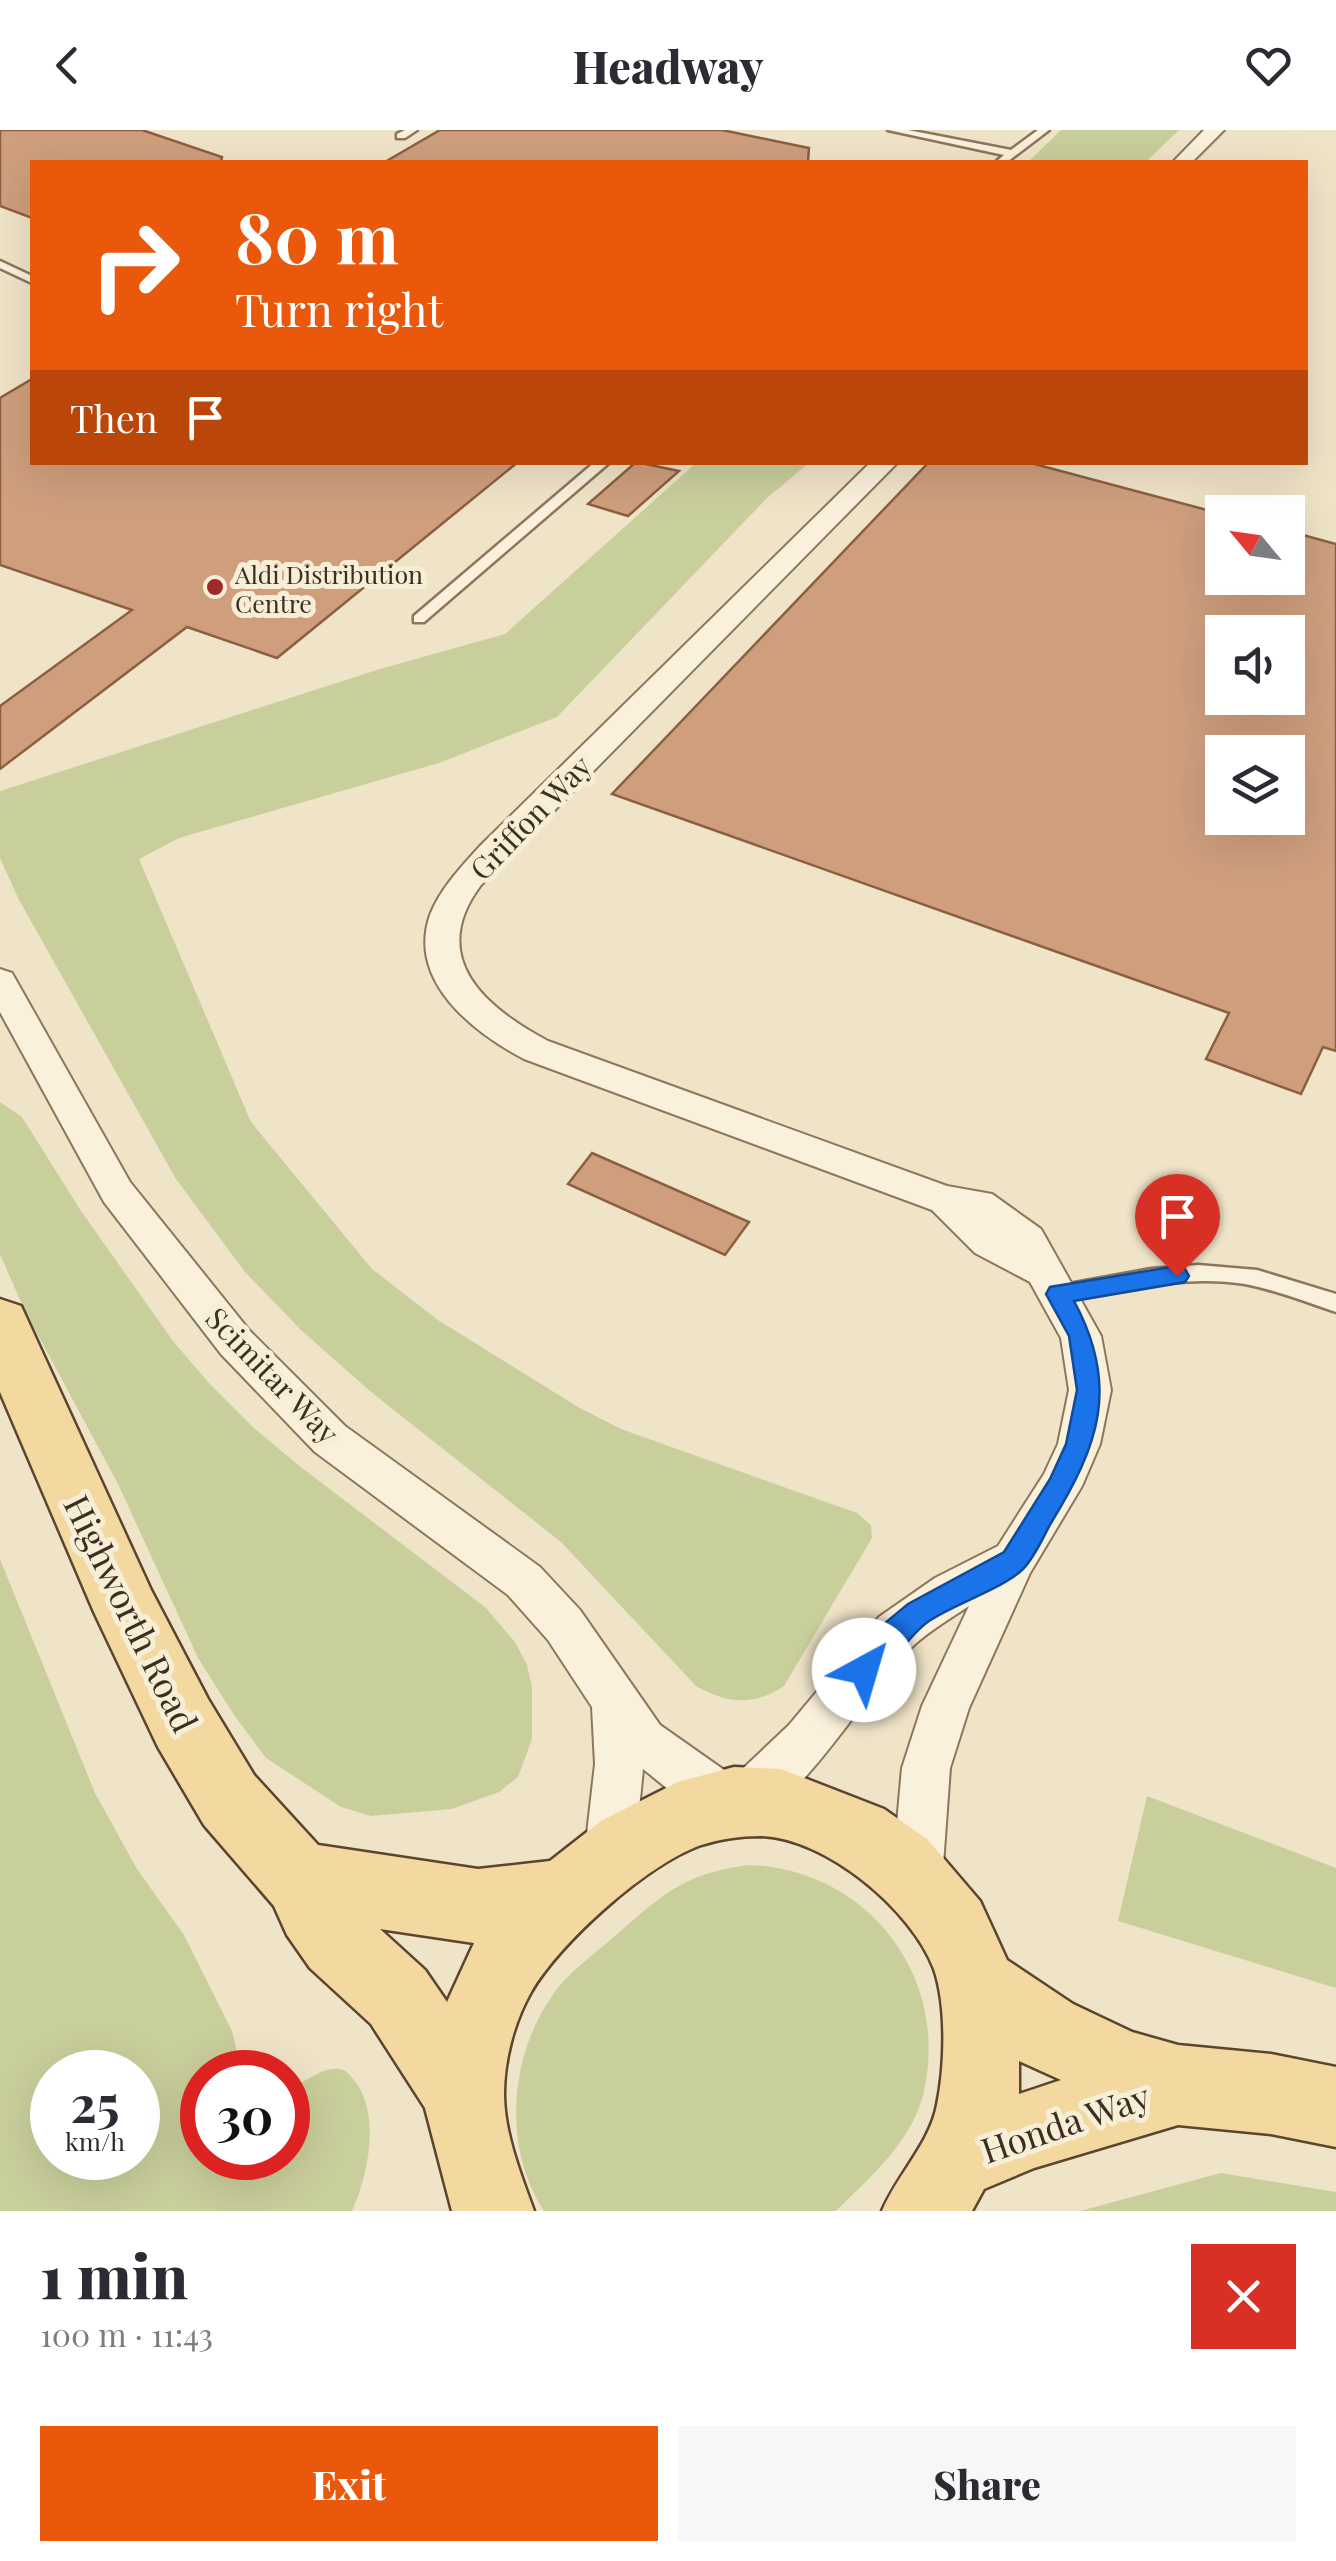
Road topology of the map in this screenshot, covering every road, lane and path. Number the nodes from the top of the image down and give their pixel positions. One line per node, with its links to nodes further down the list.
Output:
1 (894, 130): 4 (lane)
2 (1044, 130): 4 (lane)
3 (1215, 130): 6 (street)
4 (1012, 153): 5 (lane)
5 (1003, 160)
6 (1184, 160)
7 (0, 264): 8 (lane)
8 (30, 279)
9 (600, 465): 11 (lane)
10 (883, 465): 13 (street, Griffon Way)
11 (419, 619)
12 (0, 981): 17 (street, Scimitar Way)
13 (1050, 1282): 14 (lane); 16 (street)
14 (1336, 1303)
15 (0, 1323): 21 (main road, Highworth Road)
16 (1014, 1560): 18 (street); 20 (street)
17 (616, 1707): 18 (street, Scimitar Way); 19 (street, Scimitar Way)
18 (736, 1803): 19 (main road); 20 (main road)
19 (588, 1878): 21 (main road); 24 (main road)
20 (917, 1879): 22 (main road)
21 (300, 1880): 24 (main road, Highworth Road)
22 (976, 1986): 23 (main road, Honda Way); 26 (main road)
23 (1178, 2085): 25 (main road, Honda Way); 26 (main road, Honda Way)
24 (464, 2097): 27 (main road)
25 (1336, 2107)
26 (938, 2186)
27 (482, 2203)

